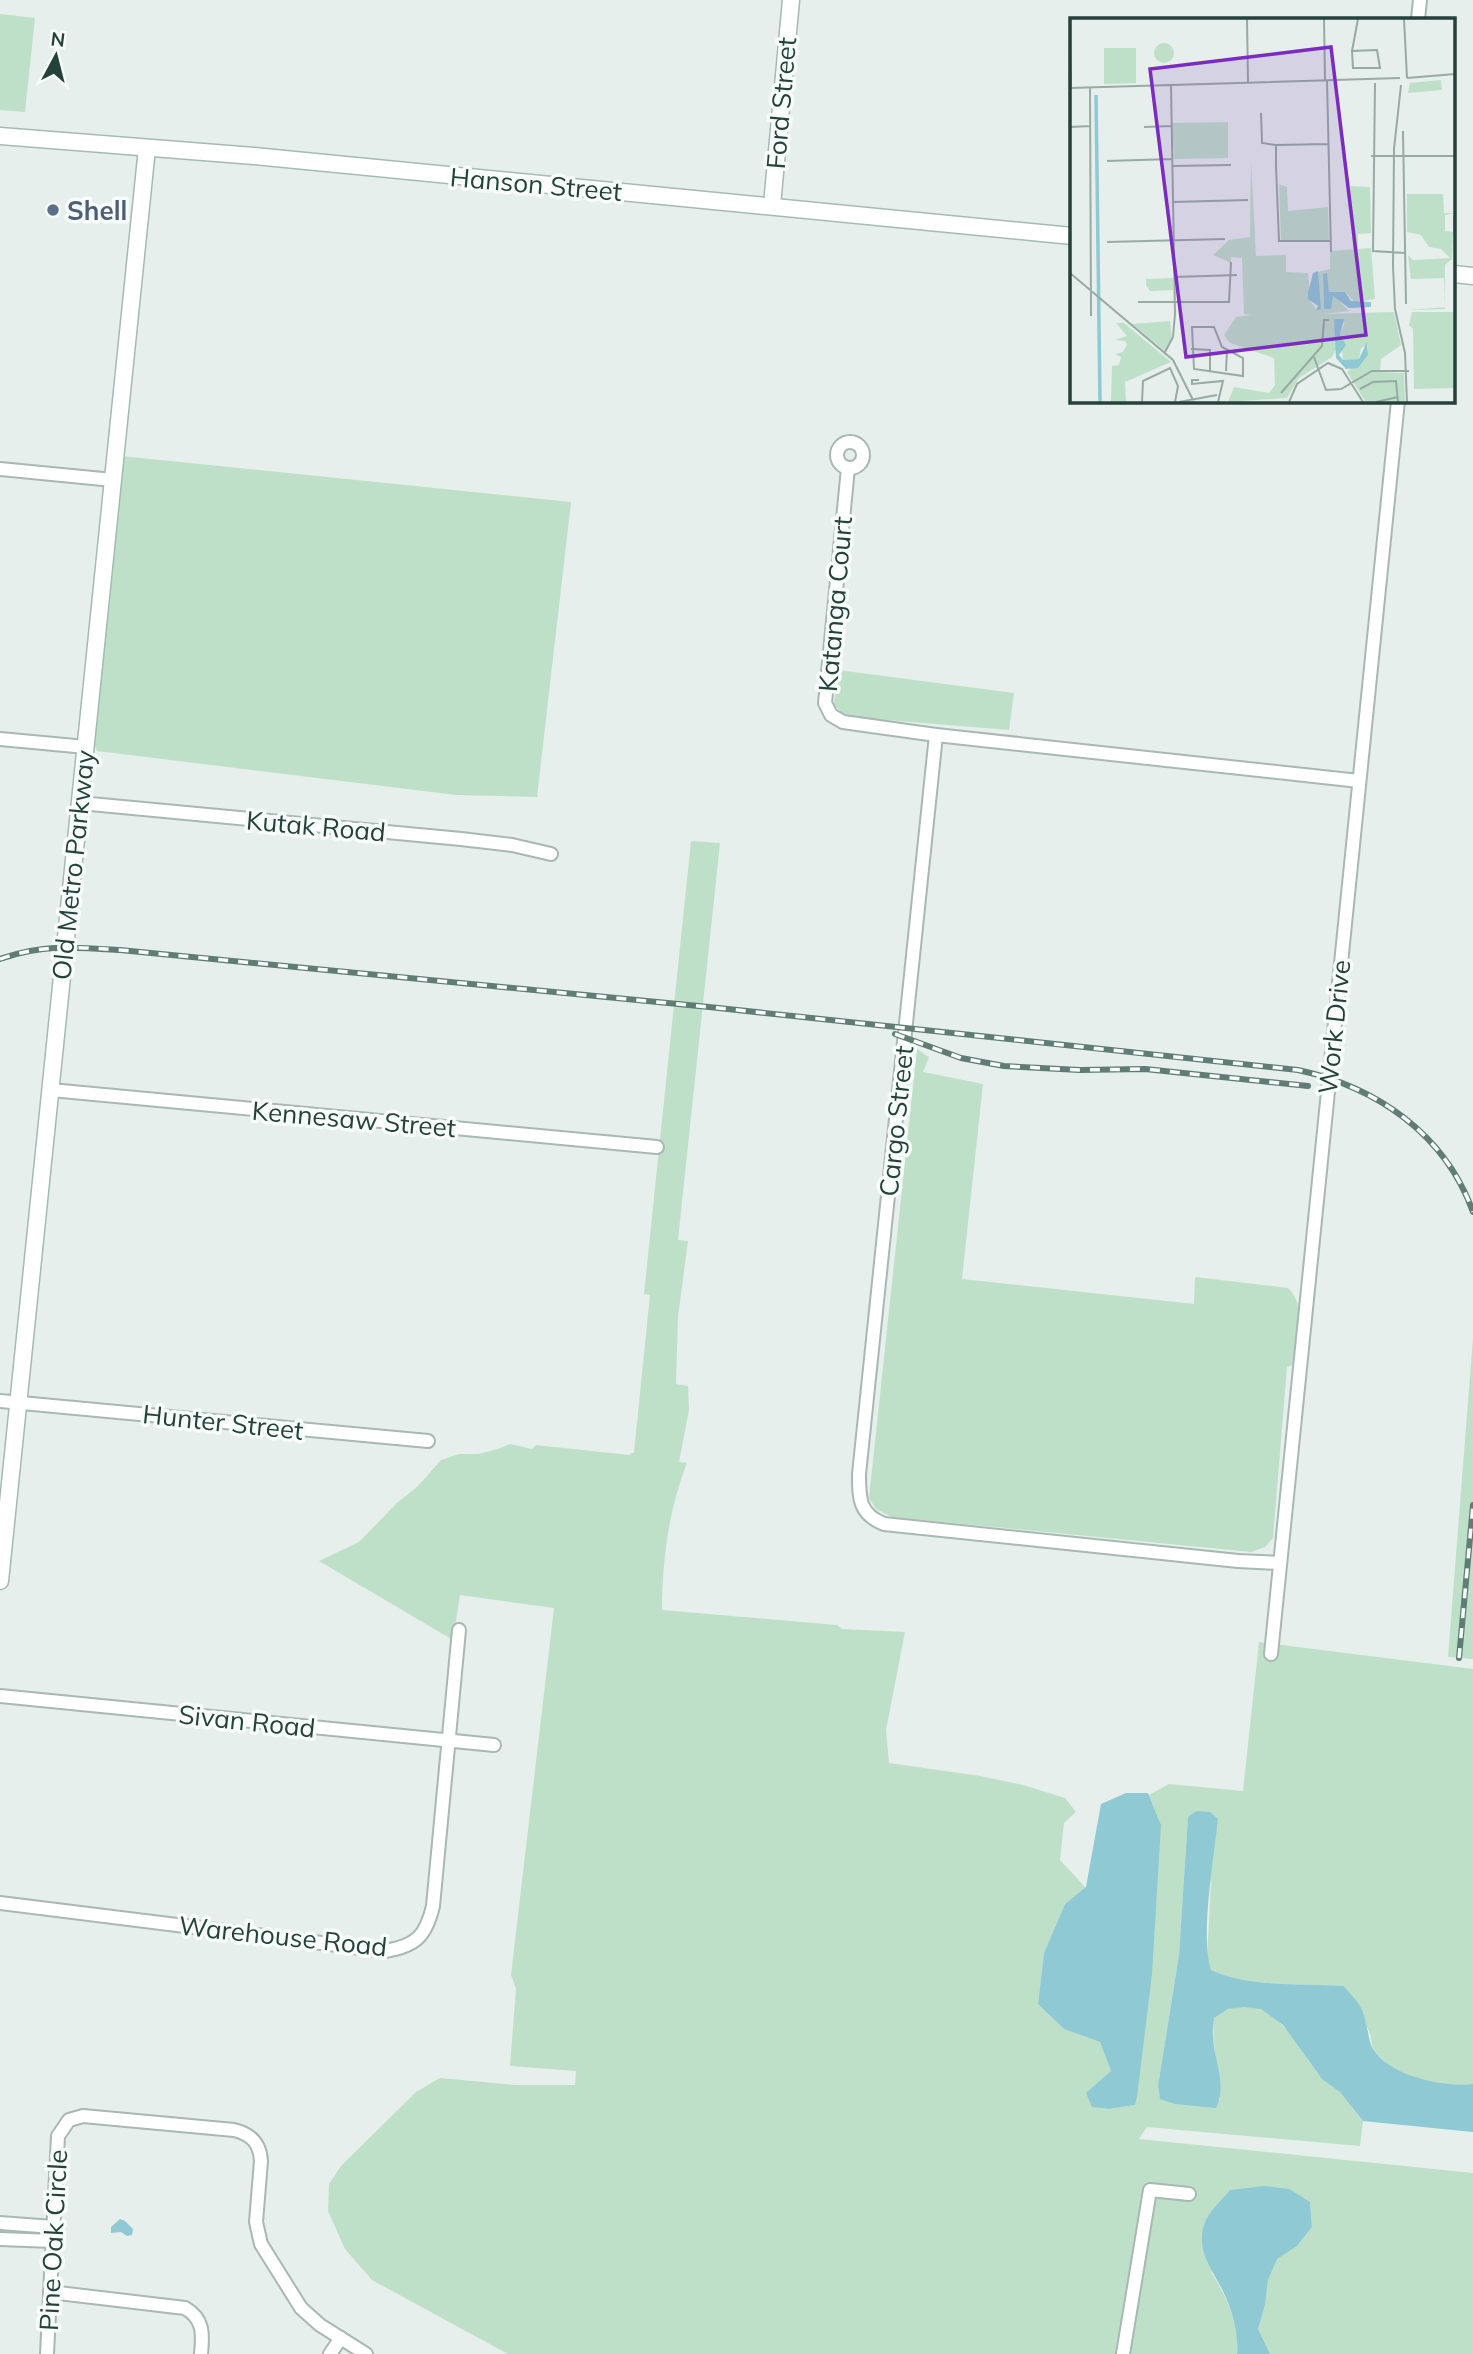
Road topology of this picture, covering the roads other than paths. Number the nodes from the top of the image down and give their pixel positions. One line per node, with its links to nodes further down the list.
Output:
1 (791, 0): 6 (street, Ford Street)
2 (1420, 0): 3 (street)
3 (1419, 18)
4 (0, 136): 5 (street, Hanson Street)
5 (147, 148): 6 (street, Hanson Street); 11 (street, Old Metro Parkway)
6 (772, 205): 7 (street, Hanson Street)
7 (1070, 236)
8 (1398, 402): 15 (street, Work Drive)
9 (848, 468): 12 (street, Katanga Court)
10 (0, 469): 11 (street)
11 (113, 480): 14 (street, Old Metro Parkway)
12 (936, 735): 15 (street); 23 (street, Cargo Street)
13 (0, 739): 14 (street)
14 (86, 747): 16 (street, Old Metro Parkway)
15 (1359, 781): 23 (street, Work Drive)
16 (80, 803): 17 (street, Kutak Road); 18 (street, Old Metro Parkway)
17 (551, 853)
18 (51, 1090): 19 (street, Kennesaw Street); 21 (street, Old Metro Parkway)
19 (657, 1147)
20 (0, 1401): 21 (street, Hunter Street)
21 (18, 1402): 22 (street, Hunter Street); 24 (street, Old Metro Parkway)
22 (428, 1441)
23 (1280, 1563): 26 (street, Work Drive)
24 (0, 1581)
25 (459, 1630): 28 (street, Warehouse Road)
26 (1270, 1654)
27 (0, 1696): 28 (street, Sivan Road)
28 (449, 1741): 29 (street, Sivan Road); 30 (street, Warehouse Road)
29 (494, 1745)
30 (0, 1903)
31 (1189, 2194): 44 (street)
32 (0, 2223): 33 (street)
33 (19, 2224): 34 (street); 36 (street)
34 (53, 2227): 37 (street, Pine Oak Circle); 39 (street, Pine Oak Circle)
35 (0, 2239): 36 (street)
36 (18, 2239): 37 (street)
37 (52, 2241): 38 (street, Pine Oak Circle)
38 (50, 2292): 40 (street, Pine Oak Circle); 41 (street)
39 (341, 2338): 42 (street); 43 (street, Pine Oak Circle)
40 (47, 2354)
41 (201, 2354)
42 (330, 2354)
43 (366, 2354)
44 (1123, 2354)

